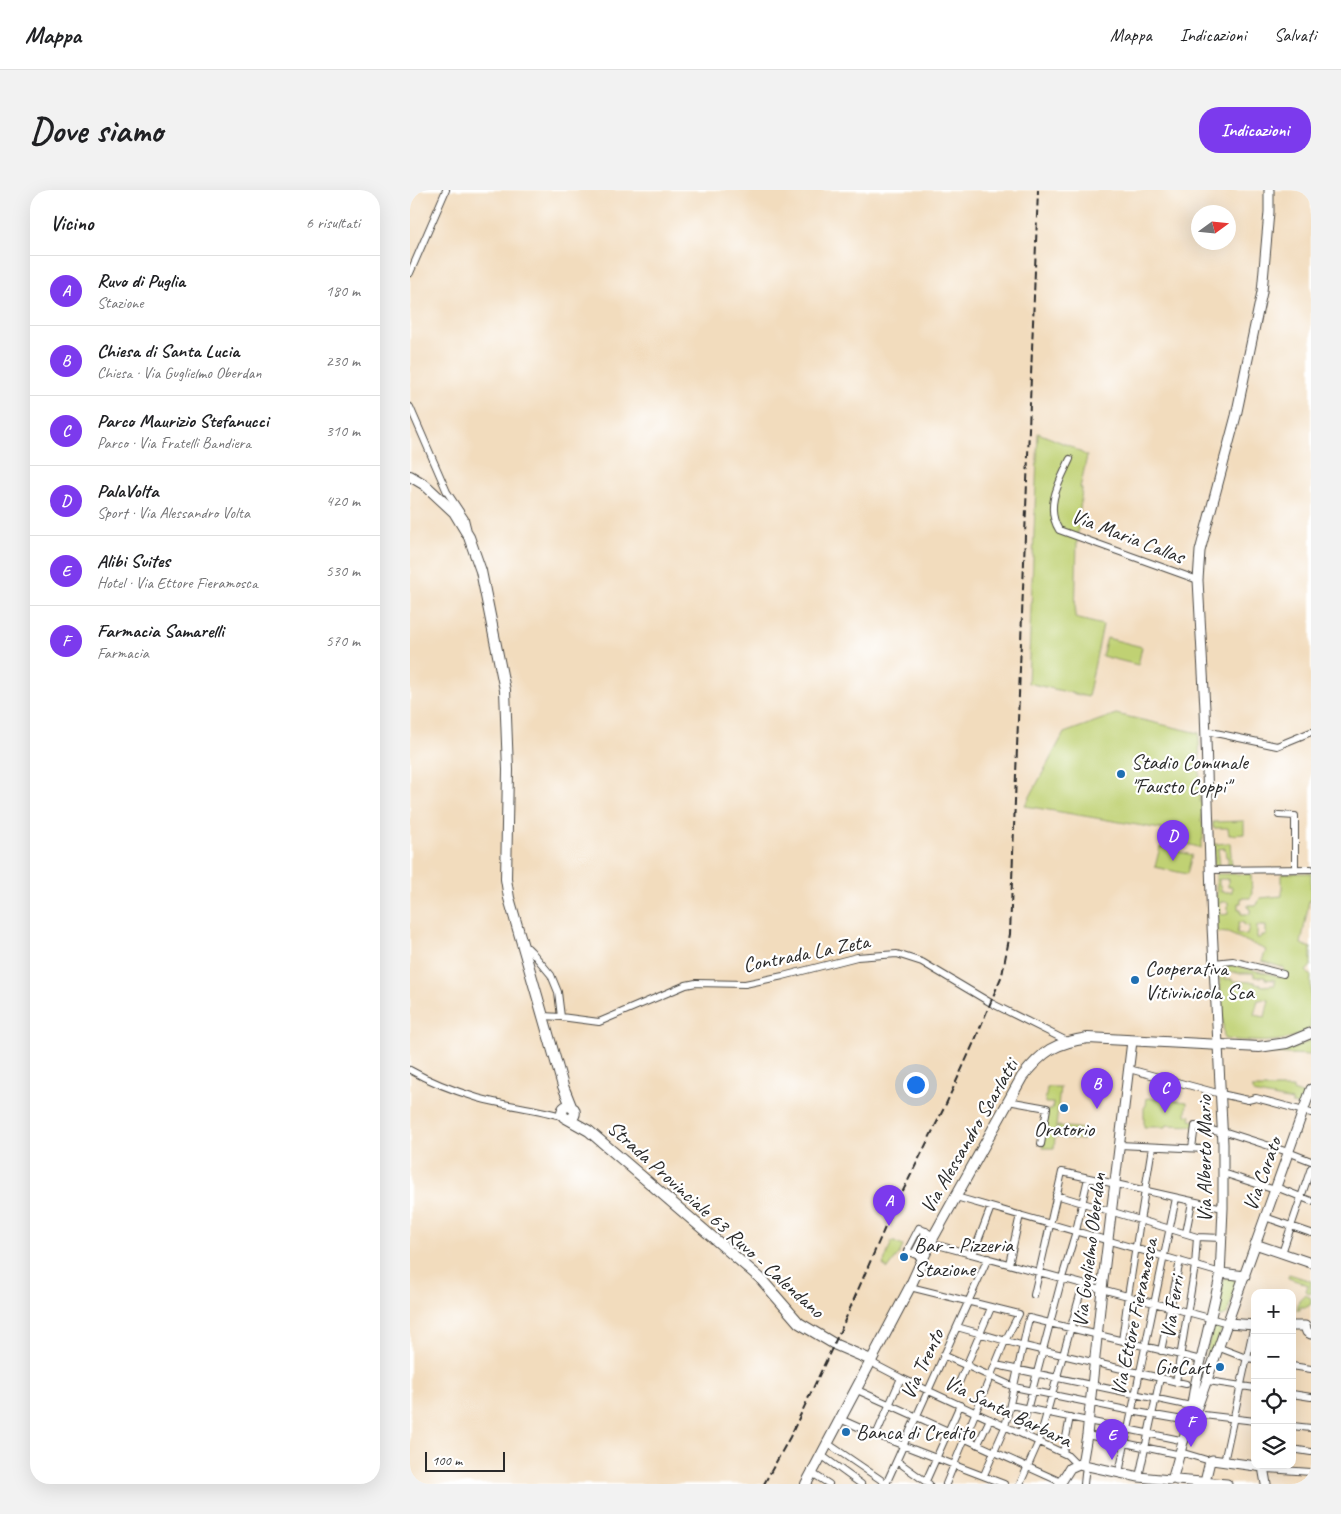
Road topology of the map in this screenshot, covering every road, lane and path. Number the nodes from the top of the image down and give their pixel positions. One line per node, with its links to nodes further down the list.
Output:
1 (446, 190): 3 (street)
2 (1269, 190): 8 (street, Via Alberto Mario)
3 (410, 272)
4 (410, 407): 7 (street)
5 (1070, 459): 8 (street, Via Maria Callas)
6 (410, 476): 7 (main road)
7 (443, 494): 15 (main road)
8 (1198, 580): 9 (street, Via Alberto Mario)
9 (1206, 731): 10 (street); 14 (street, Via Alberto Mario)
10 (1311, 732)
11 (1279, 815): 12 (street)
12 (1295, 869): 13 (street); 14 (street)
13 (1311, 869)
14 (1210, 870): 16 (street, Via Alberto Mario)
15 (523, 947): 18 (main road); 19 (street)
16 (1214, 963): 17 (street); 23 (street, Via Alberto Mario)
17 (1283, 974)
18 (543, 1016): 19 (street, Contrada La Zeta); 30 (main road)
19 (562, 1017): 21 (street, Contrada La Zeta)
20 (1310, 1033): 23 (main road, Via Alessandro Scarlatti)
21 (1067, 1041): 22 (main road, Via Alessandro Scarlatti); 28 (main road, Via Alessandro Scarlatti)
22 (1132, 1041): 23 (main road, Via Alessandro Scarlatti); 24 (street, Via Guglielmo Oberdan)
23 (1219, 1046): 27 (street, Via Alberto Mario)
24 (1129, 1069): 27 (street); 33 (street, Via Guglielmo Oberdan)
25 (410, 1070): 30 (street)
26 (1311, 1089): 29 (street, Via Corato)
27 (1221, 1094): 29 (street); 31 (street, Via Alberto Mario)
28 (1008, 1101): 32 (street); 46 (main road, Via Alessandro Scarlatti)
29 (1307, 1111): 37 (street, Via Corato)
30 (568, 1112): 116 (main road, Strada Provinciale 63 Ruvo - Calendano)
31 (1223, 1132): 35 (street); 37 (street); 40 (street, Via Alberto Mario)
32 (1041, 1144)
33 (1119, 1145): 34 (street); 42 (street, Via Guglielmo Oberdan)
34 (1152, 1147): 35 (street); 44 (street)
35 (1192, 1148): 36 (street)
36 (1205, 1149)
37 (1288, 1152): 38 (street); 43 (street, Via Corato)
38 (1311, 1161)
39 (1311, 1168): 47 (street)
40 (1223, 1173): 43 (street); 53 (street, Via Alberto Mario)
41 (1088, 1178): 42 (street); 45 (street); 51 (street)
42 (1115, 1184): 44 (street); 54 (street, Via Guglielmo Oberdan)
43 (1275, 1189): 47 (street); 56 (street, Via Corato)
44 (1146, 1191): 48 (street); 57 (street)
45 (1056, 1195): 51 (street); 58 (street)
46 (956, 1197): 52 (street); 64 (main road, Via Alessandro Scarlatti)
47 (1302, 1197): 49 (street); 59 (street)
48 (1176, 1198): 50 (street); 60 (street, Via Ettore Fieramosca)
49 (1311, 1201)
50 (1192, 1202): 53 (street); 62 (street)
51 (1082, 1203): 54 (street); 61 (street)
52 (991, 1207): 55 (street); 71 (street)
53 (1223, 1208): 66 (street, Via Alberto Mario)
54 (1112, 1211): 57 (street); 67 (street, Via Guglielmo Oberdan)
55 (1020, 1215): 58 (street); 77 (street)
56 (1265, 1217): 59 (street); 68 (street, Via Corato)
57 (1141, 1220): 60 (street); 69 (street)
58 (1049, 1224): 61 (street); 79 (street)
59 (1291, 1226): 63 (street); 70 (street)
60 (1170, 1228): 62 (street); 73 (street, Via Ettore Fieramosca)
61 (1076, 1231): 67 (street); 82 (street)
62 (1186, 1233): 65 (street)
63 (1311, 1233)
64 (930, 1237): 71 (street); 72 (main road, Via Alessandro Scarlatti); 72 (street)
65 (1197, 1237): 66 (street); 78 (street, Via Ferri)
66 (1222, 1238): 80 (street, Via Alberto Mario)
67 (1108, 1240): 69 (street); 85 (street, Via Guglielmo Oberdan)
68 (1255, 1244): 70 (street); 81 (street, Via Corato)
69 (1136, 1249): 73 (street); 87 (street)
70 (1282, 1253): 76 (street)
71 (973, 1254): 74 (street)
72 (919, 1256): 84 (main road, Via Alessandro Scarlatti)
73 (1164, 1257): 75 (street); 89 (street, Via Ettore Fieramosca)
74 (988, 1258): 77 (street); 88 (street, Via Trento)
75 (1180, 1261): 78 (street); 91 (street)
76 (1311, 1263)
77 (1009, 1264): 79 (street)
78 (1195, 1266): 80 (street); 92 (street, Via Ferri)
79 (1039, 1272): 82 (street); 86 (street)
80 (1221, 1273): 81 (street); 93 (street, Via Alberto Mario)
81 (1246, 1273): 94 (street, Via Corato)
82 (1062, 1278): 83 (street); 95 (street)
83 (1083, 1284): 85 (street); 99 (street)
84 (910, 1287): 88 (street); 116 (main road, Via Alessandro Scarlatti)
85 (1102, 1289): 87 (street); 101 (street, Via Guglielmo Oberdan)
86 (1034, 1295)
87 (1128, 1296): 89 (street); 105 (street)
88 (968, 1302): 90 (street); 98 (street, Via Trento)
89 (1154, 1304): 91 (street); 107 (street, Via Ettore Fieramosca)
90 (991, 1308): 100 (street); 104 (street)
91 (1170, 1308): 92 (street); 110 (street)
92 (1188, 1312): 93 (street); 113 (street, Via Ferri)
93 (1211, 1318): 94 (street); 117 (street, Via Alberto Mario)
94 (1228, 1323): 96 (street); 108 (street, Via Corato)
95 (1051, 1324): 99 (street); 106 (street); 109 (street)
96 (1251, 1325)
97 (1296, 1326): 103 (street)
98 (957, 1327): 100 (street); 111 (street, Via Trento)
99 (1071, 1329): 101 (street); 112 (street)
100 (980, 1333): 104 (street); 119 (street)
101 (1097, 1334): 105 (street); 118 (street, Via Guglielmo Oberdan)
102 (1252, 1334): 114 (street)
103 (1311, 1334)
104 (1006, 1341): 106 (street); 120 (street)
105 (1122, 1341): 107 (street)
106 (1024, 1346): 109 (street); 123 (street)
107 (1145, 1347): 110 (street); 124 (street, Via Ettore Fieramosca)
108 (1220, 1348): 114 (street); 130 (street, Via Corato)
109 (1044, 1350): 112 (street); 125 (street)
110 (1161, 1351): 113 (street)
111 (943, 1355): 119 (street); 139 (street, Via Trento)
112 (1063, 1356): 118 (street); 128 (street)
113 (1180, 1356): 117 (street); 131 (street, Via Ferri)
114 (1246, 1358): 115 (street); 135 (street)
115 (1251, 1359)
116 (872, 1360): 127 (street, Via Santa Barbara); 138 (main road, Via Alessandro Scarlatti)
117 (1201, 1360): 152 (street, Via Alberto Mario)
118 (1094, 1362): 124 (street); 134 (street, Via Guglielmo Oberdan)
119 (966, 1365): 126 (street); 133 (street)
120 (996, 1365): 123 (street); 126 (street)
121 (1296, 1367): 122 (street)
122 (1311, 1369)
123 (1017, 1370): 125 (street); 136 (street)
124 (1139, 1373): 129 (street); 141 (street, Via Ettore Fieramosca)
125 (1037, 1374): 128 (street); 140 (street)
126 (992, 1376): 136 (street); 153 (street)
127 (901, 1378): 139 (street, Via Santa Barbara); 147 (street)
128 (1057, 1378): 134 (street); 142 (street)
129 (1160, 1378): 131 (street); 145 (street)
130 (1208, 1381): 135 (street); 152 (street, Via Corato)
131 (1176, 1382): 132 (street)
132 (1186, 1384)
133 (958, 1385)
134 (1092, 1385): 141 (street); 146 (street, Via Guglielmo Oberdan)
135 (1240, 1386): 137 (street); 160 (street)
136 (1014, 1387): 140 (street); 149 (street)
137 (1251, 1387)
138 (855, 1389): 147 (street); 158 (main road, Via Alessandro Scarlatti)
139 (928, 1390): 148 (street, Via Santa Barbara); 156 (street, Via Trento)
140 (1032, 1390): 142 (street); 150 (street)
141 (1135, 1393): 145 (street); 151 (street, Via Ettore Fieramosca)
142 (1052, 1394): 146 (street); 154 (street)
143 (1296, 1395): 144 (street)
144 (1311, 1397)
145 (1156, 1398): 152 (street); 155 (street)
146 (1090, 1402): 151 (street); 161 (street, Via Guglielmo Oberdan)
147 (890, 1404): 156 (street); 170 (street)
148 (960, 1405): 153 (street, Via Santa Barbara); 167 (street)
149 (1010, 1405): 150 (street); 164 (street)
150 (1028, 1409): 154 (street); 168 (street)
151 (1131, 1411): 155 (street); 166 (street, Via Ettore Fieramosca)
152 (1193, 1412): 155 (street); 160 (street); 173 (street)
153 (975, 1413): 159 (street, Via Santa Barbara); 172 (street)
154 (1047, 1413): 157 (street); 174 (street)
155 (1152, 1415): 169 (street)
156 (916, 1416): 167 (street); 178 (street, Via Trento)
157 (1070, 1417): 161 (street); 183 (street)
158 (840, 1419): 170 (street); 175 (main road, Via Alessandro Scarlatti)
159 (990, 1419): 164 (street, Via Santa Barbara); 177 (street)
160 (1234, 1419): 162 (street); 189 (street)
161 (1089, 1421): 166 (street); 171 (street, Via Guglielmo Oberdan)
162 (1251, 1421)
163 (1296, 1426): 165 (street)
164 (1005, 1427): 168 (street, Via Santa Barbara); 181 (street)
165 (1311, 1428)
166 (1128, 1429): 169 (street); 176 (street, Via Ettore Fieramosca)
167 (948, 1431): 172 (street); 186 (street)
168 (1021, 1433): 174 (street, Via Santa Barbara)
169 (1148, 1433): 173 (street); 179 (street)
170 (876, 1435): 178 (street)
171 (1087, 1435): 176 (street); 192 (street, Via Guglielmo Oberdan)
172 (964, 1439): 177 (street); 190 (street)
173 (1186, 1440): 184 (street)
174 (1039, 1441): 183 (street, Via Santa Barbara); 193 (street)
175 (827, 1443): 185 (main road, Via Alessandro Scarlatti); 208 (street)
176 (1125, 1443): 179 (street); 198 (street, Via Ettore Fieramosca)
177 (978, 1444): 181 (street)
178 (904, 1446): 186 (street); 187 (street, Via Trento)
179 (1146, 1447): 184 (street); 200 (street)
180 (1296, 1450): 182 (street)
181 (994, 1452): 193 (street); 199 (street)
182 (1311, 1452)
183 (1063, 1453): 192 (street, Via Santa Barbara)
184 (1182, 1454): 188 (street); 201 (street)
185 (821, 1455): 197 (main road, Via Alessandro Scarlatti); 207 (street)
186 (936, 1458): 190 (street); 203 (street)
187 (896, 1461): 203 (street); 208 (street, Via Trento)
188 (1210, 1461): 189 (street); 202 (street)
189 (1224, 1462): 191 (street)
190 (954, 1464): 199 (street); 209 (street)
191 (1251, 1465)
192 (1083, 1466): 198 (street); 204 (street); 212 (street)
193 (1028, 1467): 204 (street); 211 (street)
194 (1264, 1469): 214 (street)
195 (1287, 1469): 196 (street)
196 (1311, 1472)
197 (812, 1473): 205 (main road, Via Alessandro Scarlatti); 206 (street)
198 (1119, 1473): 200 (street)
199 (984, 1475): 210 (street)
200 (1140, 1477): 201 (street)
201 (1173, 1480): 202 (street)
202 (1205, 1482): 213 (street)
203 (928, 1483)
204 (1061, 1483)
205 (806, 1484)
206 (829, 1484)
207 (861, 1484)
208 (887, 1484)
209 (946, 1484)
210 (1004, 1484)
211 (1020, 1484)
212 (1084, 1484)
213 (1227, 1484)
214 (1266, 1484)

